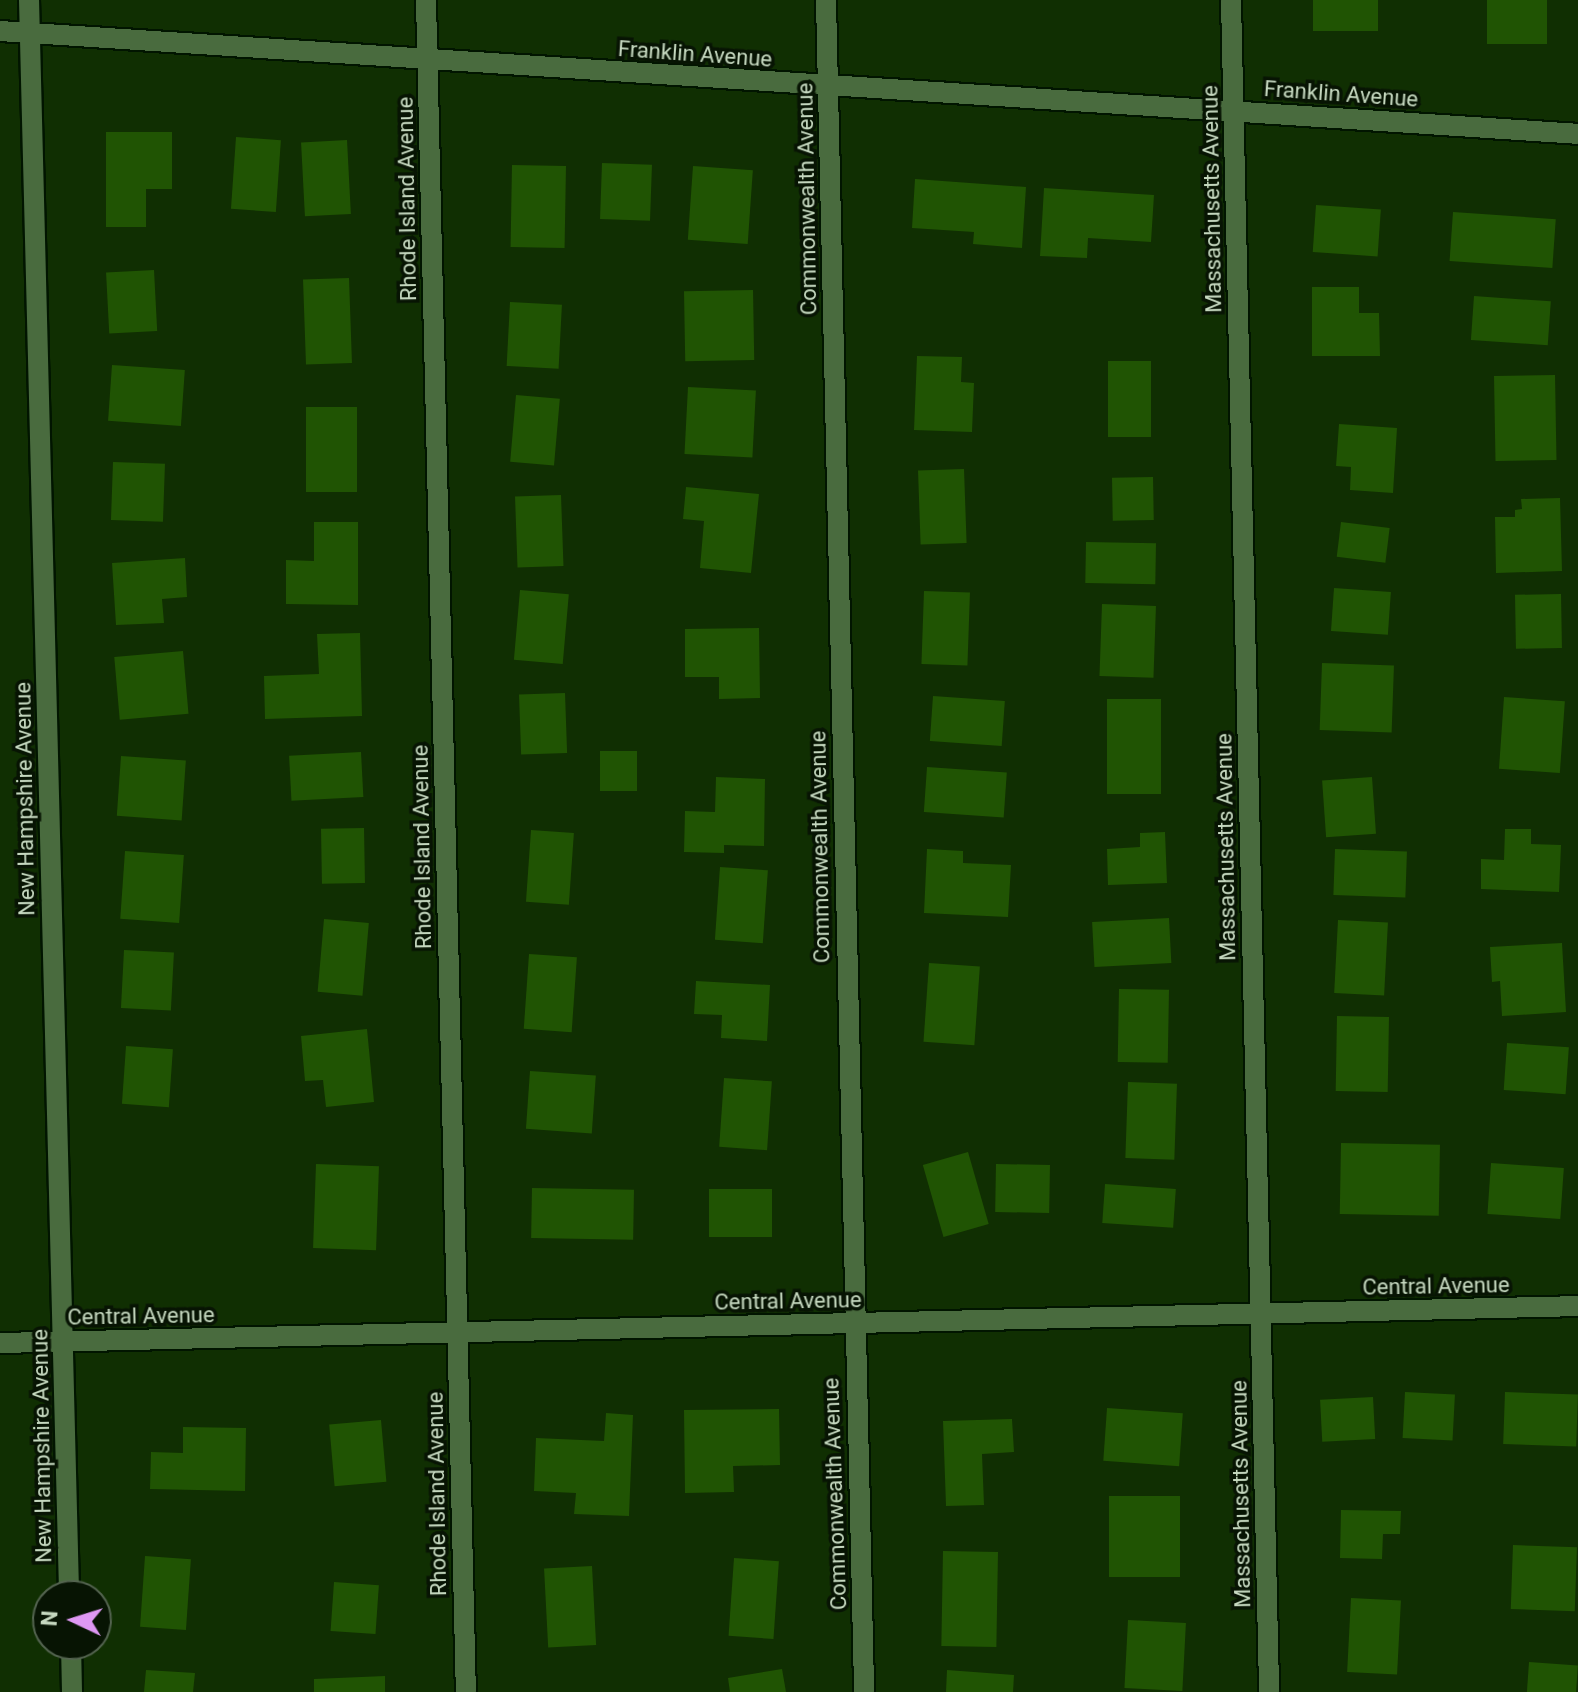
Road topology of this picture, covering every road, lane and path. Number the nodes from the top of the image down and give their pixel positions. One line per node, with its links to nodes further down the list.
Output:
1 (29, 0): 6 (street, New Hampshire Avenue)
2 (426, 0): 7 (street, Rhode Island Avenue)
3 (826, 0): 8 (street, Commonwealth Avenue)
4 (1231, 0): 9 (street, Massachusetts Avenue)
5 (0, 31): 6 (street, Franklin Avenue)
6 (30, 33): 7 (street, Franklin Avenue); 15 (street, New Hampshire Avenue)
7 (427, 59): 8 (street, Franklin Avenue); 14 (street, Rhode Island Avenue)
8 (828, 87): 9 (street, Franklin Avenue); 13 (street, Commonwealth Avenue)
9 (1234, 112): 10 (street, Franklin Avenue); 12 (street, Massachusetts Avenue)
10 (1578, 134)
11 (1578, 1306): 12 (street, Central Avenue)
12 (1261, 1314): 13 (street, Central Avenue); 22 (street, Massachusetts Avenue)
13 (854, 1323): 14 (street, Central Avenue); 21 (street, Commonwealth Avenue)
14 (458, 1333): 15 (street, Central Avenue); 20 (street, Rhode Island Avenue)
15 (63, 1341): 16 (street, Central Avenue); 17 (street, New Hampshire Avenue)
16 (0, 1343)
17 (69, 1580)
18 (71, 1660): 19 (street)
19 (72, 1692)
20 (466, 1692)
21 (864, 1692)
22 (1269, 1692)

